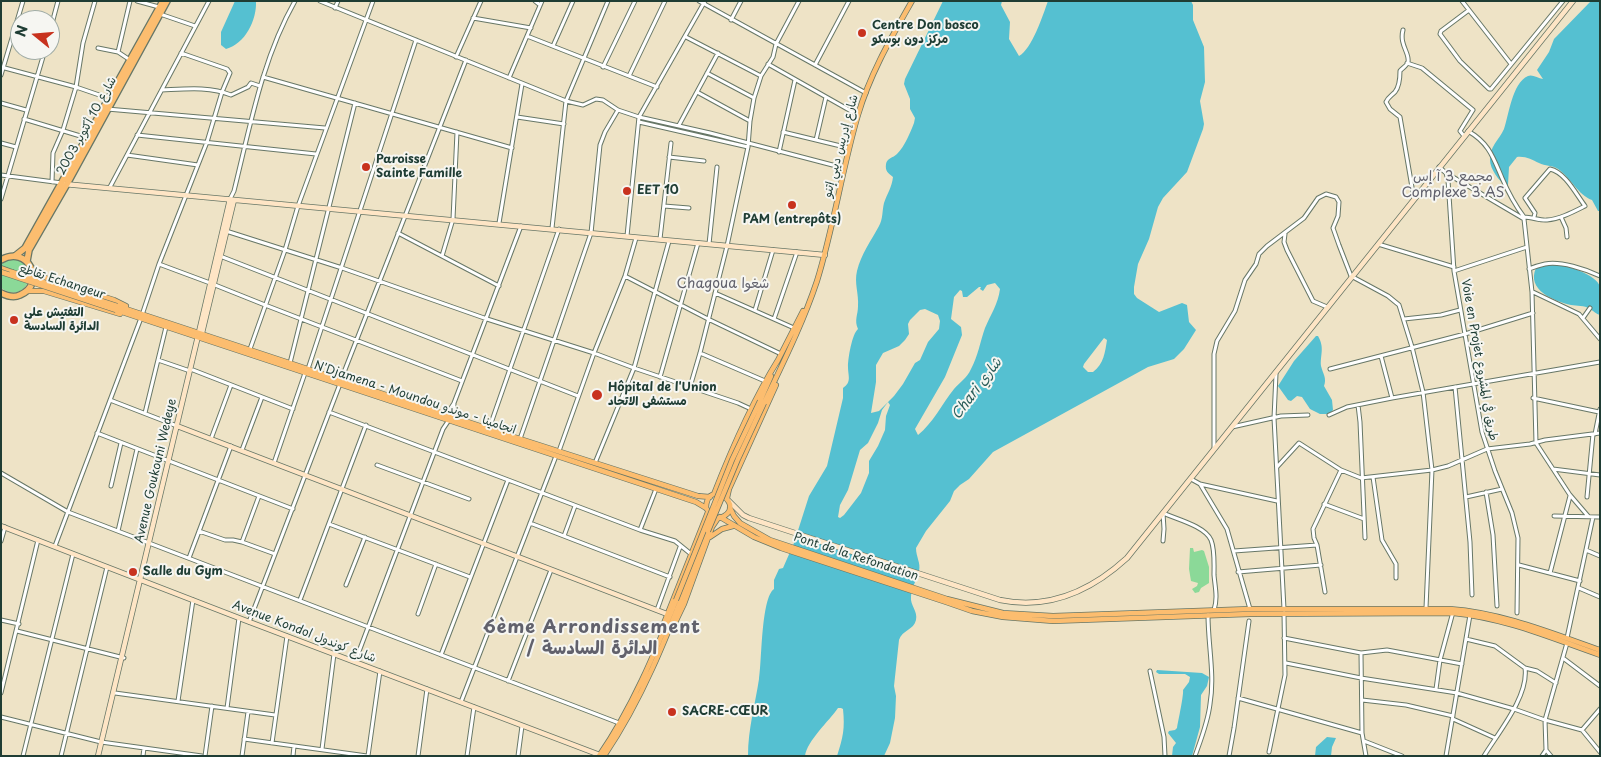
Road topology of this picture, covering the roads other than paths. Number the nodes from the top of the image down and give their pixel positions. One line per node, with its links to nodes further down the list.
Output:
1 (23, 1): 57 (street)
2 (95, 1): 68 (street)
3 (130, 1): 44 (street)
4 (138, 1): 28 (street)
5 (163, 1): 28 (highway, شارع 10 أكتوبر 2003)
6 (168, 1): 31 (highway, شارع 10 أكتوبر 2003)
7 (209, 1): 35 (street)
8 (295, 1): 63 (street)
9 (320, 1): 29 (street)
10 (338, 1): 29 (street)
11 (373, 1): 34 (street)
12 (480, 1): 32 (street)
13 (535, 1): 26 (street)
14 (574, 1): 42 (street)
15 (608, 1): 48 (street)
16 (635, 1): 55 (street)
17 (665, 1): 60 (street)
18 (699, 1): 27 (street)
19 (742, 1): 33 (street)
20 (799, 1): 41 (street)
21 (849, 1): 56 (street)
22 (912, 1): 73 (main road, شارع إدريس ديبي إتنو)
23 (1462, 1): 30 (street)
24 (1563, 1): 54 (street)
25 (1573, 1): 99 (street)
26 (541, 3): 36 (street)
27 (705, 3): 33 (street); 39 (street)
28 (159, 7): 51 (highway, شارع 10 أكتوبر 2003)
29 (335, 8): 34 (street)
30 (1469, 10): 54 (street); 54 (street)
31 (160, 14): 35 (street); 51 (highway, شارع 10 أكتوبر 2003)
32 (473, 18): 36 (street); 47 (street)
33 (731, 20): 41 (street)
34 (365, 21): 40 (street); 76 (street)
35 (195, 26): 45 (street)
36 (531, 28): 38 (street)
37 (1403, 30): 52 (street)
38 (527, 36): 42 (street); 64 (street)
39 (686, 37): 46 (street); 69 (street)
40 (416, 40): 47 (street); 84 (street)
41 (776, 44): 53 (street); 56 (street)
42 (553, 46): 48 (street)
43 (98, 48): 44 (street)
44 (118, 52): 51 (street)
45 (181, 53): 70 (street); 71 (street)
46 (718, 53): 58 (street); 61 (street)
47 (456, 56): 50 (street)
48 (583, 59): 55 (street); 78 (street)
49 (42, 60): 62 (street)
50 (466, 60): 64 (street); 96 (street)
51 (132, 61): 75 (highway, شارع 10 أكتوبر 2003); 81 (highway, شارع 10 أكتوبر 2003)
52 (1408, 63): 104 (street); 134 (street)
53 (768, 64): 61 (street); 65 (street)
54 (1511, 64)
55 (603, 66): 60 (street)
56 (815, 66): 73 (street)
57 (2, 67): 59 (street); 62 (street)
58 (707, 73): 72 (street); 77 (street)
59 (1, 76)
60 (629, 76): 69 (street)
61 (761, 76): 77 (street)
62 (37, 77): 68 (street); 82 (street)
63 (263, 77): 67 (street); 76 (street)
64 (509, 78): 66 (street)
65 (795, 80): 74 (street); 101 (street)
66 (522, 84): 78 (street); 87 (street)
67 (260, 86): 71 (street); 91 (street)
68 (76, 87): 75 (street); 98 (street)
69 (657, 87): 88 (street)
70 (162, 90): 71 (street); 85 (street)
71 (222, 92): 89 (street)
72 (697, 92): 92 (street); 95 (street)
73 (866, 93): 86 (main road, شارع إدريس ديبي إتنو)
74 (826, 97): 86 (street); 107 (street)
75 (109, 98): 81 (highway, شارع 10 أكتوبر 2003)
76 (336, 98): 80 (street); 97 (street)
77 (754, 98): 92 (street)
78 (566, 101): 83 (street); 94 (street)
79 (1, 103): 82 (street)
80 (355, 103): 84 (street); 137 (street)
81 (106, 109): 85 (street); 105 (highway, شارع 10 أكتوبر 2003); 129 (highway, شارع 10 أكتوبر 2003)
82 (26, 110): 90 (street)
83 (618, 110): 88 (street); 151 (street)
84 (393, 113): 96 (street); 139 (street)
85 (149, 114): 89 (street); 103 (street)
86 (858, 115): 115 (main road, شارع إدريس ديبي إتنو)
87 (517, 117): 94 (street); 114 (street)
88 (640, 117): 93 (street); 95 (street)
89 (215, 118): 91 (street); 108 (street)
90 (24, 119): 98 (street); 113 (street)
91 (252, 121): 97 (street); 112 (street)
92 (750, 121): 111 (street)
93 (639, 122): 106 (street); 153 (street)
94 (564, 124): 147 (street)
95 (678, 125): 102 (street)
96 (439, 127): 100 (street); 140 (street)
97 (325, 128): 117 (street)
98 (63, 130): 105 (street); 128 (street)
99 (1468, 131): 104 (street); 141 (street)
100 (457, 132): 114 (street); 144 (street)
101 (783, 132): 107 (street); 116 (street)
102 (710, 133): 106 (street); 111 (street)
103 (137, 135): 108 (street); 118 (street)
104 (1464, 136): 123 (street)
105 (87, 138): 129 (highway, شارع 10 أكتوبر 2003)
106 (709, 138): 111 (street)
107 (816, 140): 115 (street)
108 (207, 142): 112 (street); 121 (street)
109 (1, 143): 113 (street)
110 (671, 143): 119 (street)
111 (748, 145): 116 (street); 161 (street)
112 (245, 146): 117 (street); 133 (street)
113 (16, 147): 127 (street)
114 (512, 148): 145 (street)
115 (849, 148): 124 (main road, شارع إدريس ديبي إتنو)
116 (779, 152): 124 (street)
117 (316, 154): 135 (street)
118 (127, 156): 121 (street); 130 (street)
119 (669, 158): 120 (street); 136 (street)
120 (704, 162)
121 (198, 165): 131 (street)
122 (716, 167): 159 (street)
123 (1439, 167): 125 (street); 134 (street)
124 (844, 168): 166 (main road, شارع إدريس ديبي إتنو)
125 (1446, 173): 141 (street); 176 (street, Voie en Projet طريق في المشروع)
126 (1, 175): 127 (street)
127 (8, 176): 128 (street); 132 (street)
128 (52, 182): 129 (street)
129 (65, 184): 130 (street); 167 (highway, شارع 10 أكتوبر 2003); 172 (highway, شارع 10 أكتوبر 2003)
130 (110, 188): 131 (street)
131 (186, 195): 133 (street); 173 (street)
132 (1, 199)
133 (232, 199): 135 (street); 149 (street); 185 (street)
134 (1414, 199): 160 (street)
135 (298, 206): 137 (street); 163 (street)
136 (664, 206): 138 (street); 156 (street)
137 (329, 208): 139 (street); 171 (street)
138 (689, 208)
139 (361, 211): 140 (street); 175 (street)
140 (404, 215): 144 (street); 150 (street)
141 (1524, 217): 142 (street); 162 (street)
142 (1534, 217): 143 (street); 143 (street)
143 (1561, 217): 155 (street)
144 (453, 219): 145 (street); 169 (street)
145 (499, 223): 146 (street)
146 (521, 225): 147 (street); 186 (street)
147 (552, 228): 148 (street)
148 (559, 229): 151 (street); 216 (street)
149 (226, 231): 163 (street); 168 (street)
150 (398, 233): 169 (street); 184 (street)
151 (591, 233): 153 (street); 221 (street)
152 (1285, 233): 182 (street); 197 (street); 281 (street)
153 (627, 236): 154 (street)
154 (636, 237): 156 (street); 181 (street)
155 (1567, 238)
156 (660, 239): 157 (street)
157 (669, 240): 158 (street); 189 (street)
158 (698, 243): 159 (street); 195 (street)
159 (709, 244): 161 (street)
160 (1377, 244): 176 (street); 182 (street)
161 (727, 246): 164 (street); 191 (street)
162 (1528, 247): 176 (street); 177 (street)
163 (284, 250): 171 (street); 180 (street)
164 (773, 250): 165 (street); 200 (street)
165 (797, 252): 166 (street); 210 (street)
166 (824, 255): 194 (main road, شارع إدريس ديبي إتنو)
167 (15, 256): 170 (highway); 172 (highway)
168 (220, 256): 180 (street); 185 (street)
169 (442, 256): 186 (street)
170 (1, 260)
171 (317, 260): 175 (street); 188 (street)
172 (27, 261): 179 (highway)
173 (159, 264): 185 (street); 205 (street)
174 (1, 268): 198 (main road, bridge)
175 (342, 268): 184 (street); 193 (street)
176 (1454, 269): 201 (street, Voie en Projet طريق في المشروع)
177 (1530, 269): 183 (street); 190 (street)
178 (1, 272): 198 (main road, تقاطع Echangeur, bridge)
179 (33, 272): 187 (highway); 202 (main road)
180 (275, 276): 188 (street); 196 (street)
181 (625, 276): 189 (street); 224 (street)
182 (1351, 276): 197 (street); 211 (street)
183 (1600, 276)
184 (380, 281): 204 (street); 209 (street)
185 (212, 284): 196 (street); 217 (street, Avenue Goukouni Wedeye)
186 (499, 286): 209 (street)
187 (28, 291): 192 (highway); 206 (main road)
188 (309, 291): 193 (street); 208 (street)
189 (655, 292): 195 (street); 233 (street)
190 (1532, 292): 203 (street); 207 (street)
191 (715, 293): 200 (street); 212 (street)
192 (2, 295)
193 (332, 299): 204 (street); 214 (street)
194 (808, 303): 215 (main road, شارع إدريس ديبي إتنو); 230 (main road, شارع إدريس ديبي إتنو)
195 (679, 304): 212 (street); 240 (street)
196 (265, 306): 208 (street); 223 (street)
197 (1327, 307): 238 (street)
198 (117, 308): 202 (main road); 206 (main road, N'Djamena - Moundou انجامينا - موندو)
199 (1590, 308): 207 (street)
200 (755, 310): 210 (street)
201 (1460, 310): 211 (street); 218 (street, Voie en Projet طريق في المشروع)
202 (134, 311): 205 (main road)
203 (1533, 313): 218 (street); 239 (street)
204 (366, 314): 220 (street); 225 (street)
205 (142, 316): 206 (main road, N'Djamena - Moundou انجامينا - موندو); 213 (main road, N'Djamena - Moundou انجامينا - موندو); 217 (main road); 254 (street)
206 (135, 317)
207 (1584, 318): 219 (street)
208 (301, 319): 214 (street); 232 (street)
209 (487, 319): 216 (street); 225 (street)
210 (774, 319): 215 (street)
211 (1404, 319): 222 (street)
212 (708, 320): 226 (street); 227 (street)
213 (166, 326): 217 (main road, N'Djamena - Moundou انجامينا - موندو); 229 (street)
214 (322, 327): 220 (street); 237 (street)
215 (794, 328): 227 (main road, شارع إدريس ديبي إتنو)
216 (524, 330): 221 (street); 234 (street)
217 (200, 334): 223 (main road, N'Djamena - Moundou انجامينا - موندو); 236 (street, Avenue Goukouni Wedeye); 237 (main road, N'Djamena - Moundou انجامينا - موندو)
218 (1465, 334): 222 (street); 245 (street, Voie en Projet طريق في المشروع)
219 (1600, 339)
220 (356, 340): 241 (street); 244 (street)
221 (554, 340): 224 (street); 242 (street)
222 (1412, 348): 228 (street); 249 (street)
223 (250, 349): 232 (main road, N'Djamena - Moundou انجامينا - موندو)
224 (594, 353): 233 (street); 250 (street)
225 (472, 354): 234 (street); 241 (street)
226 (700, 354): 243 (street); 247 (street)
227 (781, 354): 230 (main road, شارع إدريس ديبي إتنو)
228 (1381, 356): 235 (street); 252 (street)
229 (158, 360): 236 (street); 261 (street)
230 (781, 361): 243 (main road); 319 (main road); 389 (main road, شارع إدريس ديبي إتنو, bridge)
231 (1600, 362): 239 (street)
232 (290, 363): 237 (main road, N'Djamena - Moundou انجامينا - موندو)
233 (634, 368): 240 (street); 289 (street)
234 (509, 369): 242 (street); 271 (street)
235 (1330, 369)
236 (191, 371): 246 (street); 268 (street, Avenue Goukouni Wedeye)
237 (306, 371): 244 (main road, N'Djamena - Moundou انجامينا - موندو); 257 (street)
238 (1276, 373): 266 (street); 269 (street)
239 (1533, 375): 245 (street); 253 (street)
240 (660, 377): 247 (street)
241 (462, 381): 255 (street)
242 (539, 381): 250 (street); 276 (street)
243 (765, 381): 258 (main road)
244 (340, 382): 260 (street); 264 (main road, N'Djamena - Moundou انجامينا - موندو)
245 (1475, 384): 248 (street); 283 (street, Voie en Projet طريق في المشروع)
246 (231, 385): 251 (street); 275 (street)
247 (690, 387): 258 (street)
248 (1455, 387): 249 (street); 286 (street)
249 (1423, 392): 252 (street); 294 (street)
250 (578, 396): 285 (street)
251 (262, 397): 257 (street); 282 (street)
252 (1392, 398): 256 (street)
253 (1534, 398): 259 (street); 278 (street)
254 (110, 400): 261 (street); 272 (street)
255 (454, 403): 264 (street); 265 (street)
256 (1358, 405): 262 (street); 301 (street)
257 (293, 409): 288 (street)
258 (751, 410): 312 (main road)
259 (1599, 410): 274 (street)
260 (329, 412): 267 (street); 298 (street)
261 (145, 413): 268 (street)
262 (1329, 414)
263 (1308, 415): 266 (street)
264 (445, 416): 265 (main road, N'Djamena - Moundou انجامينا - موندو); 270 (street)
265 (451, 418): 270 (street); 271 (main road, N'Djamena - Moundou انجامينا - موندو); 285 (main road, N'Djamena - Moundou انجامينا - موندو)
266 (1274, 418): 269 (street); 291 (street)
267 (366, 425): 284 (street); 309 (street)
268 (178, 426): 275 (street); 287 (street, Avenue Goukouni Wedeye)
269 (1232, 427): 281 (street)
270 (443, 429): 284 (street)
271 (489, 429): 276 (main road, N'Djamena - Moundou انجامينا - موندو)
272 (97, 433): 277 (street); 326 (street)
273 (1600, 433): 274 (street)
274 (1594, 434): 278 (street); 296 (street)
275 (211, 439): 279 (street)
276 (520, 439): 285 (main road, N'Djamena - Moundou انجامينا - موندو)
277 (121, 443): 280 (street); 306 (street)
278 (1536, 443): 283 (street); 292 (street)
279 (231, 446): 282 (street); 302 (street)
280 (137, 449): 287 (street); 341 (street)
281 (1214, 449): 300 (street)
282 (242, 450): 288 (street)
283 (1487, 450): 286 (street); 307 (street, Voie en Projet طريق في المشروع)
284 (435, 452): 303 (street); 304 (street)
285 (557, 453): 289 (main road, N'Djamena - Moundou انجامينا - موندو); 308 (main road, N'Djamena - Moundou انجامينا - موندو); 310 (street)
286 (1462, 460): 294 (street); 315 (street)
287 (170, 461): 302 (street); 351 (street, Avenue Goukouni Wedeye)
288 (274, 463): 298 (street)
289 (595, 463): 318 (main road, N'Djamena - Moundou انجامينا - موندو)
290 (377, 465): 304 (street)
291 (1277, 467): 293 (street); 320 (street)
292 (1553, 469): 296 (street); 313 (street)
293 (1341, 470): 301 (street); 321 (street)
294 (1432, 470): 299 (street); 391 (street)
295 (1, 473): 326 (street)
296 (1589, 474): 297 (street); 316 (street)
297 (1600, 475)
298 (306, 476): 309 (street); 324 (street)
299 (1373, 477): 301 (street); 377 (street)
300 (1191, 478): 305 (street); 327 (street)
301 (1361, 478): 335 (street)
302 (218, 480): 314 (street); 342 (street)
303 (508, 480): 310 (street); 352 (street)
304 (424, 482): 317 (street); 328 (street)
305 (1200, 484): 320 (street); 360 (street)
306 (111, 486)
307 (1502, 488): 311 (street); 370 (street, Voie en Projet طريق في المشروع)
308 (656, 489): 325 (main road, N'Djamena - Moundou انجامينا - موندو); 340 (street)
309 (342, 490): 328 (street); 337 (street)
310 (542, 492): 322 (street); 336 (street)
311 (1486, 492): 315 (street); 390 (street)
312 (714, 494): 318 (main road); 319 (main road)
313 (1570, 495): 330 (street); 331 (street)
314 (259, 496): 324 (street); 350 (street)
315 (1466, 497): 385 (street)
316 (1587, 497)
317 (469, 498)
318 (710, 498): 325 (main road)
319 (728, 500): 323 (main road); 327 (street)
320 (1277, 501): 357 (street)
321 (1324, 504): 335 (street); 353 (street)
322 (575, 506): 340 (street); 343 (street)
323 (730, 508): 334 (main road); 356 (main road)
324 (293, 509): 362 (street)
325 (707, 510): 334 (main road); 363 (main road)
326 (68, 512): 341 (street); 354 (street)
327 (1163, 513): 349 (street); 393 (street)
328 (411, 516): 352 (street); 358 (street)
329 (1554, 516): 330 (street)
330 (1565, 516): 331 (street); 374 (street)
331 (1588, 516): 332 (street)
332 (1593, 517): 333 (street); 359 (street)
333 (1600, 517)
334 (719, 518): 339 (main road); 345 (main road)
335 (1364, 519): 346 (street)
336 (530, 523): 343 (street); 365 (street)
337 (330, 524): 344 (street); 388 (street)
338 (3, 526): 347 (street, Avenue Kondol شارع كوندول); 348 (street)
339 (734, 526): 345 (main road); 356 (main road)
340 (640, 530): 355 (street)
341 (118, 531): 351 (street)
342 (199, 531): 350 (street); 366 (street)
343 (564, 536): 375 (street)
344 (365, 537): 358 (street); 380 (street)
345 (709, 538): 416 (main road)
346 (1365, 538)
347 (38, 540): 354 (street, Avenue Kondol شارع كوندول); 406 (street)
348 (1, 541)
349 (1163, 541)
350 (242, 542): 362 (street)
351 (150, 543): 366 (street); 378 (street, Avenue Goukouni Wedeye)
352 (484, 544): 365 (street); 376 (street)
353 (1318, 545): 357 (street); 368 (street)
354 (54, 546): 361 (street, Avenue Kondol شارع كوندول)
355 (680, 546): 363 (street); 375 (street)
356 (781, 546): 383 (main road, Pont de la Refondation)
357 (1281, 548): 360 (street); 371 (street)
358 (398, 549): 367 (street); 407 (street)
359 (1586, 550): 364 (street); 379 (street)
360 (1234, 551): 373 (street)
361 (73, 554): 369 (street, Avenue Kondol شارع كوندول); 412 (street)
362 (275, 554): 381 (street)
363 (691, 554): 398 (main road)
364 (1600, 556)
365 (517, 557): 372 (street); 428 (street)
366 (189, 558): 381 (street)
367 (436, 564): 376 (street); 397 (street)
368 (1321, 565): 371 (street); 384 (street)
369 (107, 566): 378 (street, Avenue Kondol شارع كوندول); 415 (street)
370 (1519, 566): 374 (street); 399 (street, Voie en Projet طريق في المشروع)
371 (1282, 568): 373 (street); 395 (street)
372 (551, 570): 392 (street); 433 (street)
373 (1238, 572): 394 (street)
374 (1550, 573): 379 (street)
375 (670, 577): 392 (street)
376 (470, 578): 420 (street)
377 (1396, 578)
378 (141, 579): 387 (street, Avenue Kondol شارع كوندول); 422 (street, Avenue Goukouni Wedeye)
379 (1580, 581): 382 (street)
380 (346, 585)
381 (262, 586): 388 (street); 405 (street)
382 (1579, 588): 386 (street); 413 (street)
383 (922, 592): 393 (main road); 400 (main road)
384 (1325, 592)
385 (1472, 595)
386 (1600, 597)
387 (193, 600): 402 (street, Avenue Kondol شارع كوندول); 443 (street)
388 (300, 600): 407 (street)
389 (678, 601): 414 (main road); 416 (main road)
390 (1497, 606)
391 (1426, 608): 395 (main road); 396 (main road)
392 (657, 610): 398 (street)
393 (1214, 610): 394 (main road)
394 (1250, 610): 395 (main road)
395 (1284, 611): 396 (main road); 400 (main road); 410 (street)
396 (1454, 611): 401 (main road); 413 (main road); 424 (street)
397 (418, 614)
398 (667, 614): 414 (main road)
399 (1517, 614)
400 (1208, 615): 488 (street)
401 (1470, 615): 411 (street); 413 (main road)
402 (239, 618): 405 (street, Avenue Kondol شارع كوندول); 447 (street)
403 (1, 620): 406 (street)
404 (1249, 621): 441 (street)
405 (249, 622): 409 (street, Avenue Kondol شارع كوندول)
406 (19, 624): 408 (street)
407 (369, 627): 420 (street); 425 (street)
408 (17, 631): 412 (street); 440 (street)
409 (287, 636): 418 (street, Avenue Kondol شارع كوندول); 452 (street)
410 (1284, 638): 419 (street); 426 (street)
411 (1466, 639): 427 (street); 429 (street)
412 (51, 640): 415 (street); 457 (street)
413 (1567, 641): 417 (main road); 421 (main road); 423 (street)
414 (658, 643): 456 (main road)
415 (87, 649): 422 (street); 461 (street)
416 (661, 650): 475 (main road)
417 (1600, 650)
418 (334, 654): 425 (street, Avenue Kondol شارع كوندول); 469 (street)
419 (1361, 654): 424 (street); 432 (street)
420 (441, 655): 428 (street)
421 (1600, 655)
422 (123, 658): 438 (street, Avenue Goukouni Wedeye); 465 (street, Avenue Goukouni Wedeye)
423 (1563, 658): 434 (street); 435 (street)
424 (1440, 660): 427 (street); 437 (street)
425 (355, 662): 430 (street, Avenue Kondol شارع كوندول)
426 (1286, 664): 432 (street); 450 (street)
427 (1462, 664): 439 (street)
428 (474, 668): 433 (street); 444 (street)
429 (1524, 668): 434 (street); 448 (street)
430 (380, 671): 436 (street, Avenue Kondol شارع كوندول); 483 (street)
431 (1150, 671): 487 (street)
432 (1361, 678): 437 (street); 442 (street)
433 (508, 681): 456 (street)
434 (1556, 683): 455 (street)
435 (1600, 686)
436 (427, 689): 444 (street, Avenue Kondol شارع كوندول); 484 (street)
437 (1436, 689): 439 (street)
438 (116, 692): 443 (street); 465 (street, Avenue Goukouni Wedeye)
439 (1457, 693): 448 (street); 454 (street)
440 (1, 694)
441 (1238, 698): 450 (street); 489 (street)
442 (1362, 700): 454 (street); 460 (street)
443 (178, 701): 445 (street)
444 (462, 702): 446 (street, Avenue Kondol شارع كوندول)
445 (212, 706): 447 (street); 480 (street)
446 (474, 707): 458 (street, Avenue Kondol شارع كوندول); 485 (street)
447 (227, 708): 451 (street)
448 (1514, 709): 455 (street); 462 (street)
449 (1600, 709): 459 (street)
450 (1278, 710): 460 (street); 471 (street)
451 (248, 712): 452 (street); 463 (street)
452 (275, 715): 466 (street)
453 (1, 717): 457 (street)
454 (1453, 717): 462 (street); 492 (street)
455 (1545, 720): 459 (street); 470 (street)
456 (619, 723): 475 (main road)
457 (30, 725): 461 (street); 476 (street)
458 (522, 726): 475 (street, Avenue Kondol شارع كوندول); 486 (street)
459 (1582, 730): 472 (street)
460 (1362, 733): 464 (street)
461 (66, 734): 465 (street); 477 (street)
462 (1495, 738): 493 (street)
463 (244, 739): 466 (street); 481 (street)
464 (1364, 741): 490 (street); 491 (street)
465 (102, 742): 468 (street); 478 (street, Avenue Goukouni Wedeye)
466 (272, 743): 467 (street)
467 (294, 746): 469 (street); 482 (street)
468 (144, 748): 474 (street); 479 (street)
469 (322, 749): 473 (street)
470 (1546, 750): 494 (street); 495 (street)
471 (1269, 752)
472 (1600, 752)
473 (343, 754): 483 (street)
474 (191, 755): 480 (street)
475 (601, 755)
476 (23, 756)
477 (61, 756)
478 (99, 756)
479 (142, 756)
480 (203, 756)
481 (242, 756)
482 (293, 756)
483 (368, 756)
484 (418, 756)
485 (467, 756)
486 (518, 756)
487 (1165, 756)
488 (1195, 756)
489 (1229, 756)
490 (1366, 756)
491 (1402, 756)
492 (1446, 756)
493 (1484, 756)
494 (1542, 756)
495 (1551, 756)

